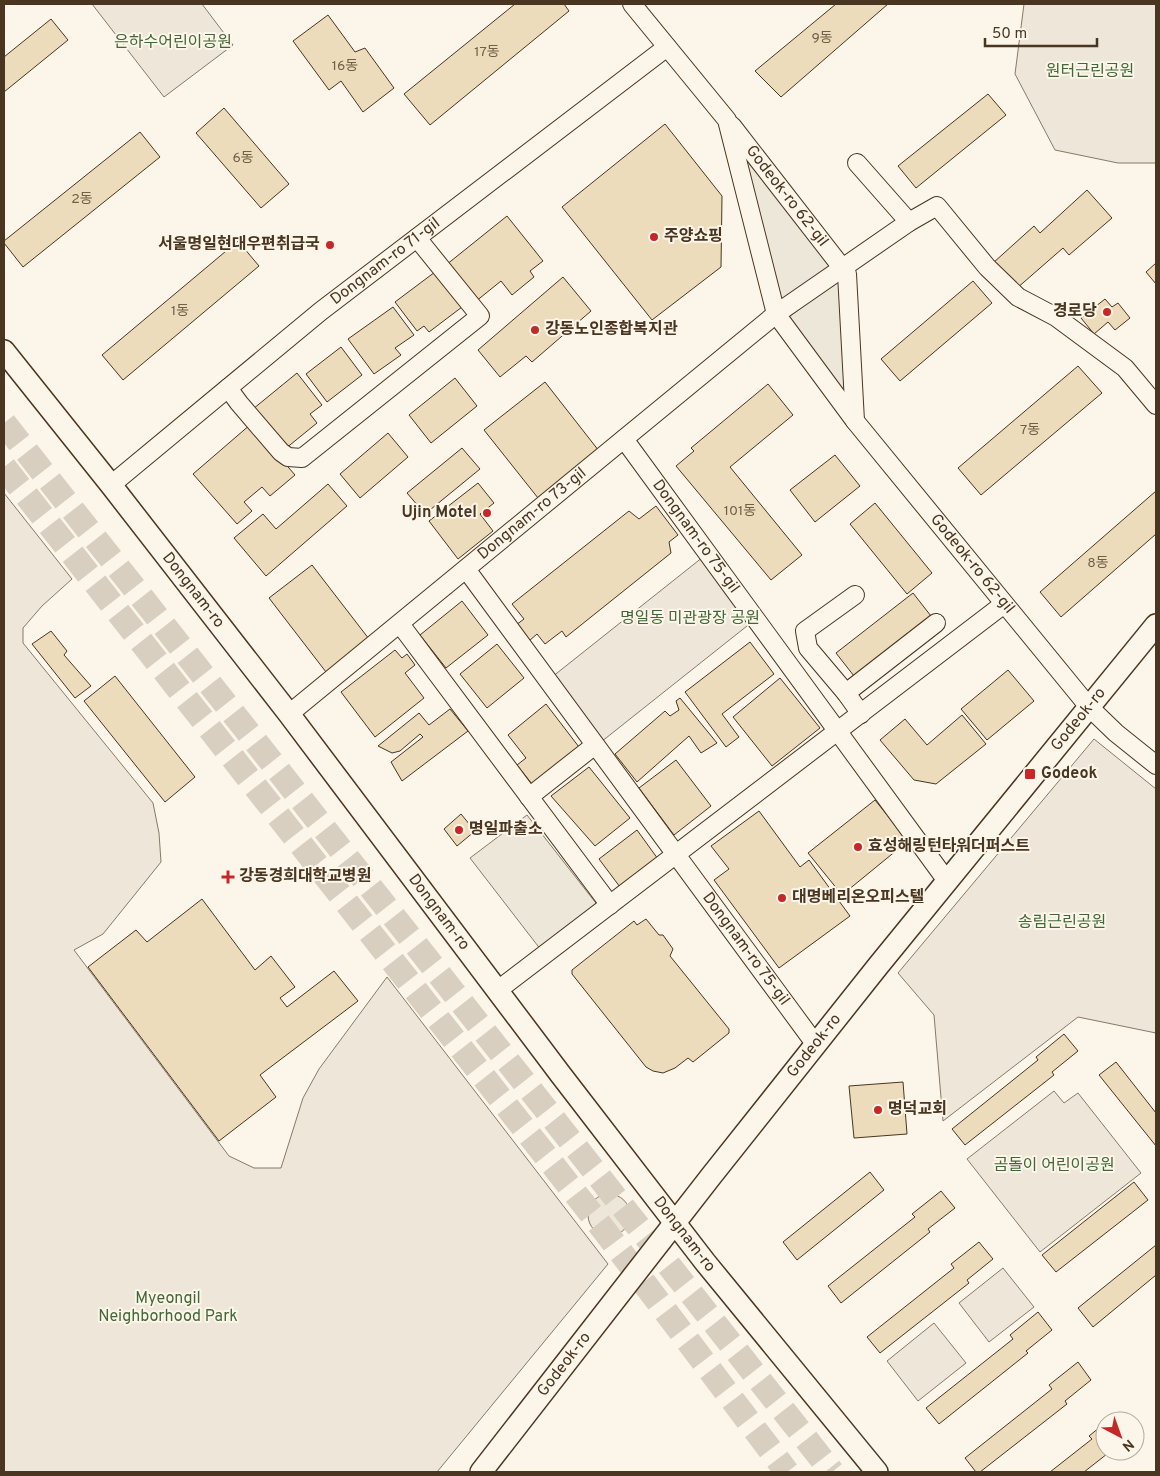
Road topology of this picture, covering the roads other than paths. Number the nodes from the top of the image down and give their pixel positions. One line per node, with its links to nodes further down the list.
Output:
1 (632, 4): 2 (street, Godeok-ro 62-gil)
2 (667, 47): 3 (street, Godeok-ro 62-gil); 6 (street, Dongnam-ro 71-gil)
3 (727, 120): 7 (street, Godeok-ro 62-gil); 8 (street, Godeok-ro 62-gil)
4 (857, 163): 5 (street)
5 (909, 222): 7 (street, Dongnam-ro 73-gil); 11 (street, Dongnam-ro 73-gil)
6 (417, 238): 10 (street, Dongnam-ro 71-gil); 10 (street)
7 (842, 268): 8 (street, Dongnam-ro 73-gil); 12 (street, Godeok-ro 62-gil)
8 (776, 314): 12 (street, Godeok-ro 62-gil); 13 (street, Dongnam-ro 73-gil)
9 (4, 351): 14 (main road, Dongnam-ro)
10 (228, 388): 14 (street, Dongnam-ro 71-gil)
11 (1156, 405)
12 (855, 421): 17 (street, Godeok-ro 62-gil)
13 (624, 439): 15 (street, Dongnam-ro 73-gil); 25 (street, Dongnam-ro 75-gil)
14 (111, 485): 23 (main road, Dongnam-ro)
15 (466, 569): 19 (street, Dongnam-ro 73-gil); 26 (street, Dongnam-ro 75-gil)
16 (855, 595): 21 (street)
17 (1004, 604): 22 (street, Godeok-ro 62-gil); 24 (street)
18 (936, 623): 21 (street)
19 (400, 624): 23 (street, Dongnam-ro 73-gil); 28 (street)
20 (1156, 625): 22 (main road, Godeok-ro)
21 (846, 693): 24 (street)
22 (1088, 707): 27 (street, Godeok-ro 62-gil); 30 (main road, Godeok-ro)
23 (290, 714): 32 (main road, Dongnam-ro)
24 (861, 714): 25 (street)
25 (838, 732): 29 (street); 30 (street, Dongnam-ro 75-gil)
26 (595, 745): 28 (street); 29 (street, Dongnam-ro 75-gil)
27 (1156, 765)
28 (529, 797): 31 (street)
29 (676, 855): 31 (street); 33 (street, Dongnam-ro 75-gil)
30 (947, 881): 33 (main road, Godeok-ro)
31 (610, 906): 32 (street)
32 (498, 990): 34 (main road, Dongnam-ro)
33 (816, 1045): 34 (main road, Godeok-ro)
34 (676, 1223): 35 (main road, Godeok-ro); 36 (main road, Dongnam-ro)
35 (481, 1472)
36 (876, 1472)

